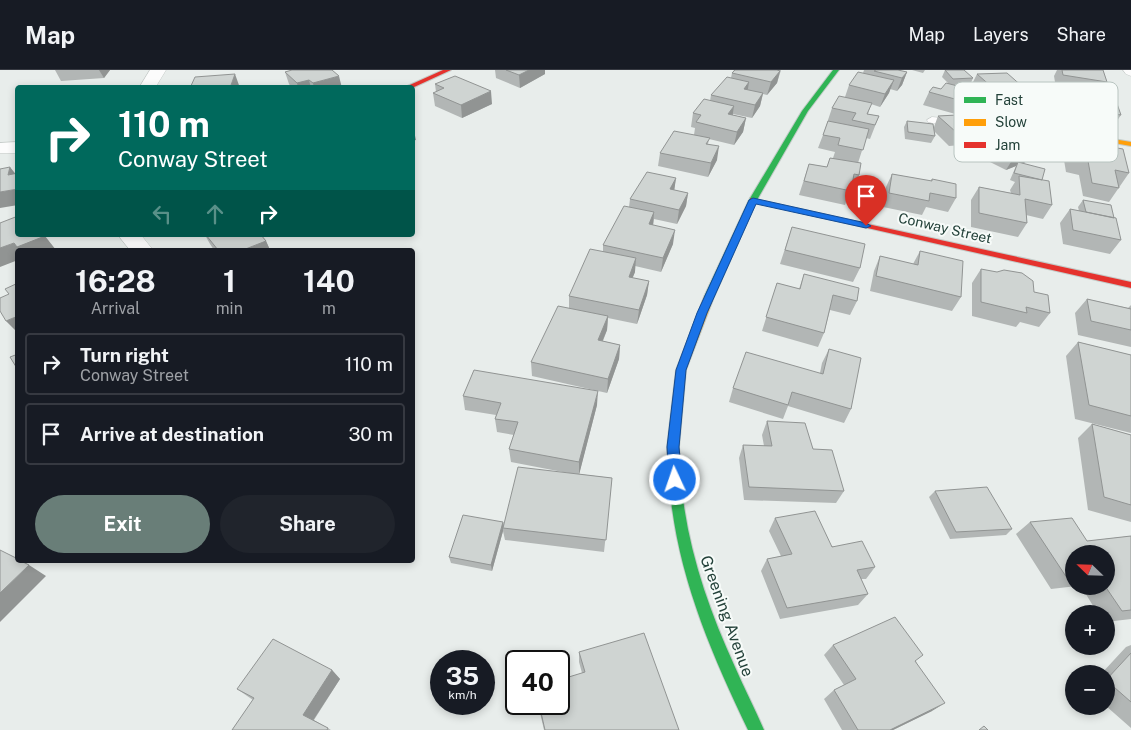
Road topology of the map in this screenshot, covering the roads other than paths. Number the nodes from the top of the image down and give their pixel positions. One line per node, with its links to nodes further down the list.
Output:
1 (158, 70): 4 (street)
2 (448, 70): 5 (street)
3 (836, 70): 12 (street, Greening Avenue)
4 (149, 85)
5 (413, 85)
6 (932, 120): 7 (lane)
7 (954, 122)
8 (1118, 142): 9 (street)
9 (1131, 144)
10 (15, 147): 11 (street)
11 (0, 148)
12 (753, 200): 15 (street, Conway Street); 16 (street, Greening Avenue)
13 (131, 237): 14 (street)
14 (140, 248)
15 (1131, 285)
16 (756, 730)

